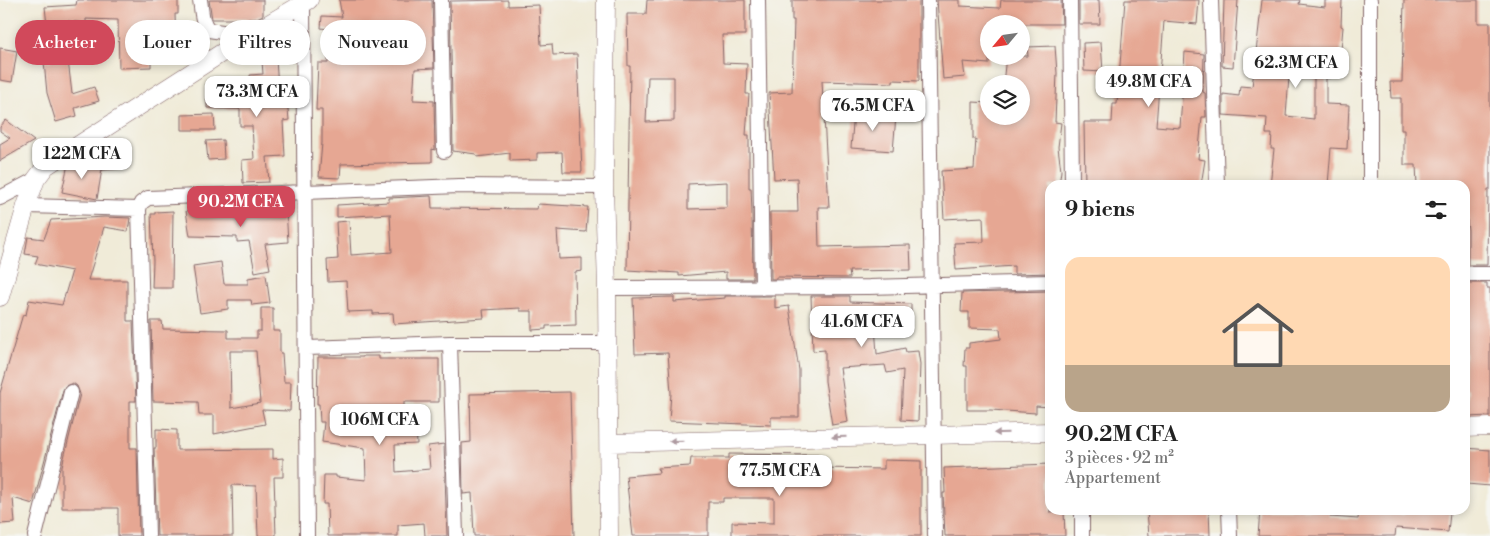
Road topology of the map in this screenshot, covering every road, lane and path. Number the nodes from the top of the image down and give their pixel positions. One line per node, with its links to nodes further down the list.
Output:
1 (200, 0): 11 (street)
2 (441, 0): 13 (street)
3 (606, 0): 18 (street)
4 (758, 0): 28 (street)
5 (928, 0): 26 (street)
6 (1070, 0): 15 (street)
7 (1212, 0): 16 (street)
8 (1370, 0): 17 (street)
9 (306, 1): 10 (street); 19 (street)
10 (275, 20)
11 (220, 32)
12 (220, 54): 14 (street)
13 (444, 151)
14 (36, 179): 20 (street); 21 (street)
15 (1072, 180)
16 (1217, 180)
17 (1370, 180)
18 (604, 187): 19 (street); 27 (street)
19 (306, 191): 22 (street); 32 (street)
20 (0, 198)
21 (26, 206): 22 (street); 29 (street)
22 (139, 209): 42 (street)
23 (1470, 274): 24 (street)
24 (1490, 274)
25 (1045, 282): 26 (street)
26 (932, 286): 28 (street); 37 (street)
27 (607, 288): 28 (street); 31 (street)
28 (762, 288)
29 (0, 297)
30 (450, 343): 31 (street); 32 (street); 44 (street)
31 (608, 343): 38 (street)
32 (307, 348): 43 (street)
33 (71, 392): 41 (street)
34 (1490, 427): 35 (street)
35 (1470, 428)
36 (1045, 432): 37 (street, one-way to 37)
37 (934, 434): 38 (street, one-way to 38); 46 (street)
38 (610, 443): 45 (street)
39 (1082, 515): 47 (street)
40 (1229, 515): 48 (street)
41 (35, 536)
42 (148, 536)
43 (307, 536)
44 (456, 536)
45 (609, 536)
46 (935, 536)
47 (1082, 536)
48 (1230, 536)

